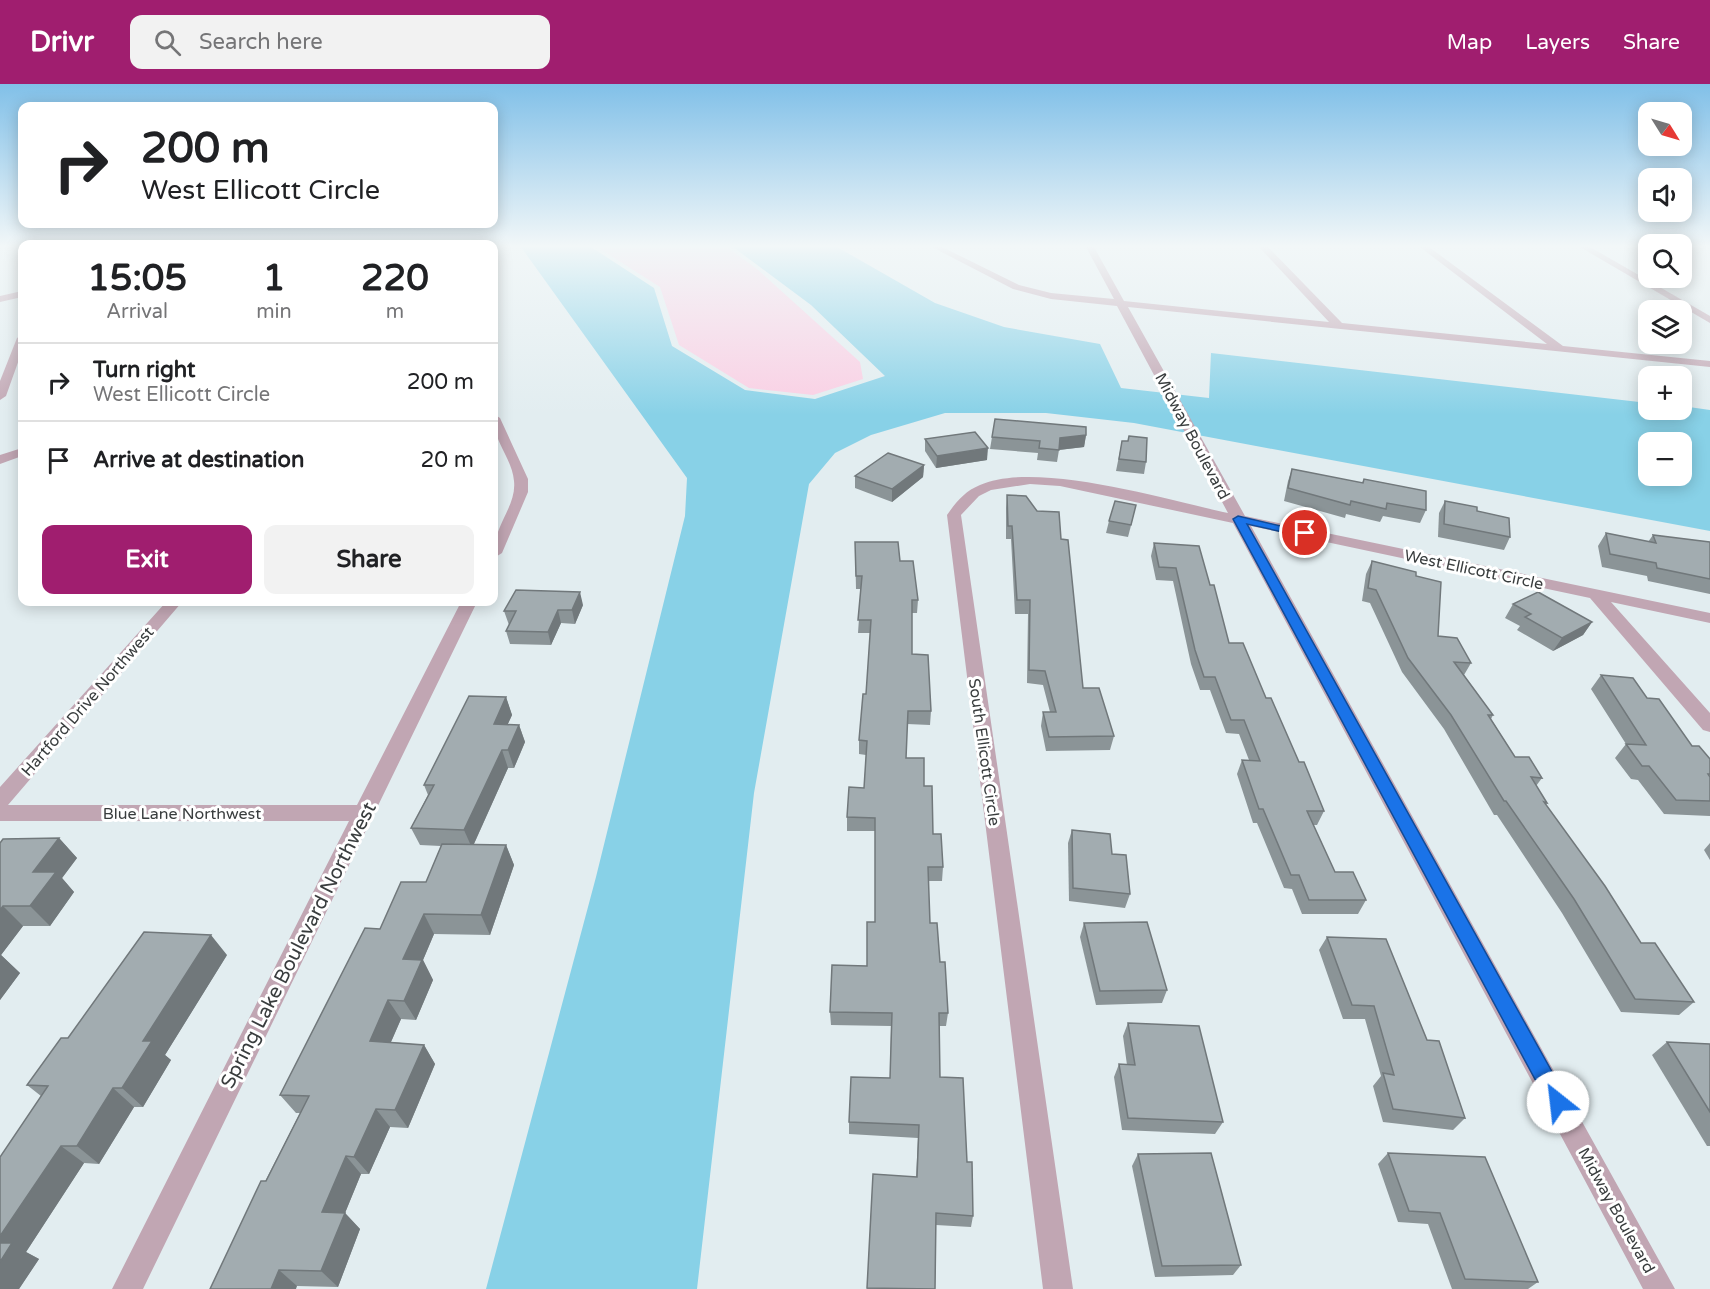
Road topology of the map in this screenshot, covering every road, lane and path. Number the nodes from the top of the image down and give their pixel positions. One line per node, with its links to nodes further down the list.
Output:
1 (1121, 303): 17 (street, Midway Boulevard)
2 (1123, 303): 7 (street)
3 (1317, 303): 7 (street)
4 (1499, 303): 9 (street)
5 (1681, 303): 6 (street)
6 (1710, 320)
7 (1339, 326): 9 (street)
8 (18, 348): 10 (street)
9 (1560, 349): 11 (street)
10 (12, 364): 12 (street); 13 (street)
11 (1710, 364)
12 (0, 368)
13 (0, 396)
14 (498, 427): 18 (street)
15 (18, 453): 16 (street)
16 (0, 459)
17 (1238, 519): 19 (street, West Ellicott Circle); 28 (street, South Ellicott Circle); 29 (street, Midway Boulevard)
18 (498, 544)
19 (1595, 594): 22 (street, West Ellicott Circle); 23 (street)
20 (170, 606): 24 (street, Hartford Drive Northwest)
21 (467, 606): 26 (street, Spring Lake Boulevard Northwest)
22 (1710, 618)
23 (1710, 725)
24 (0, 800)
25 (0, 813): 26 (street, Blue Lane Northwest)
26 (364, 813): 27 (street, Spring Lake Boulevard Northwest)
27 (127, 1289)
28 (1058, 1289)
29 (1660, 1289)

